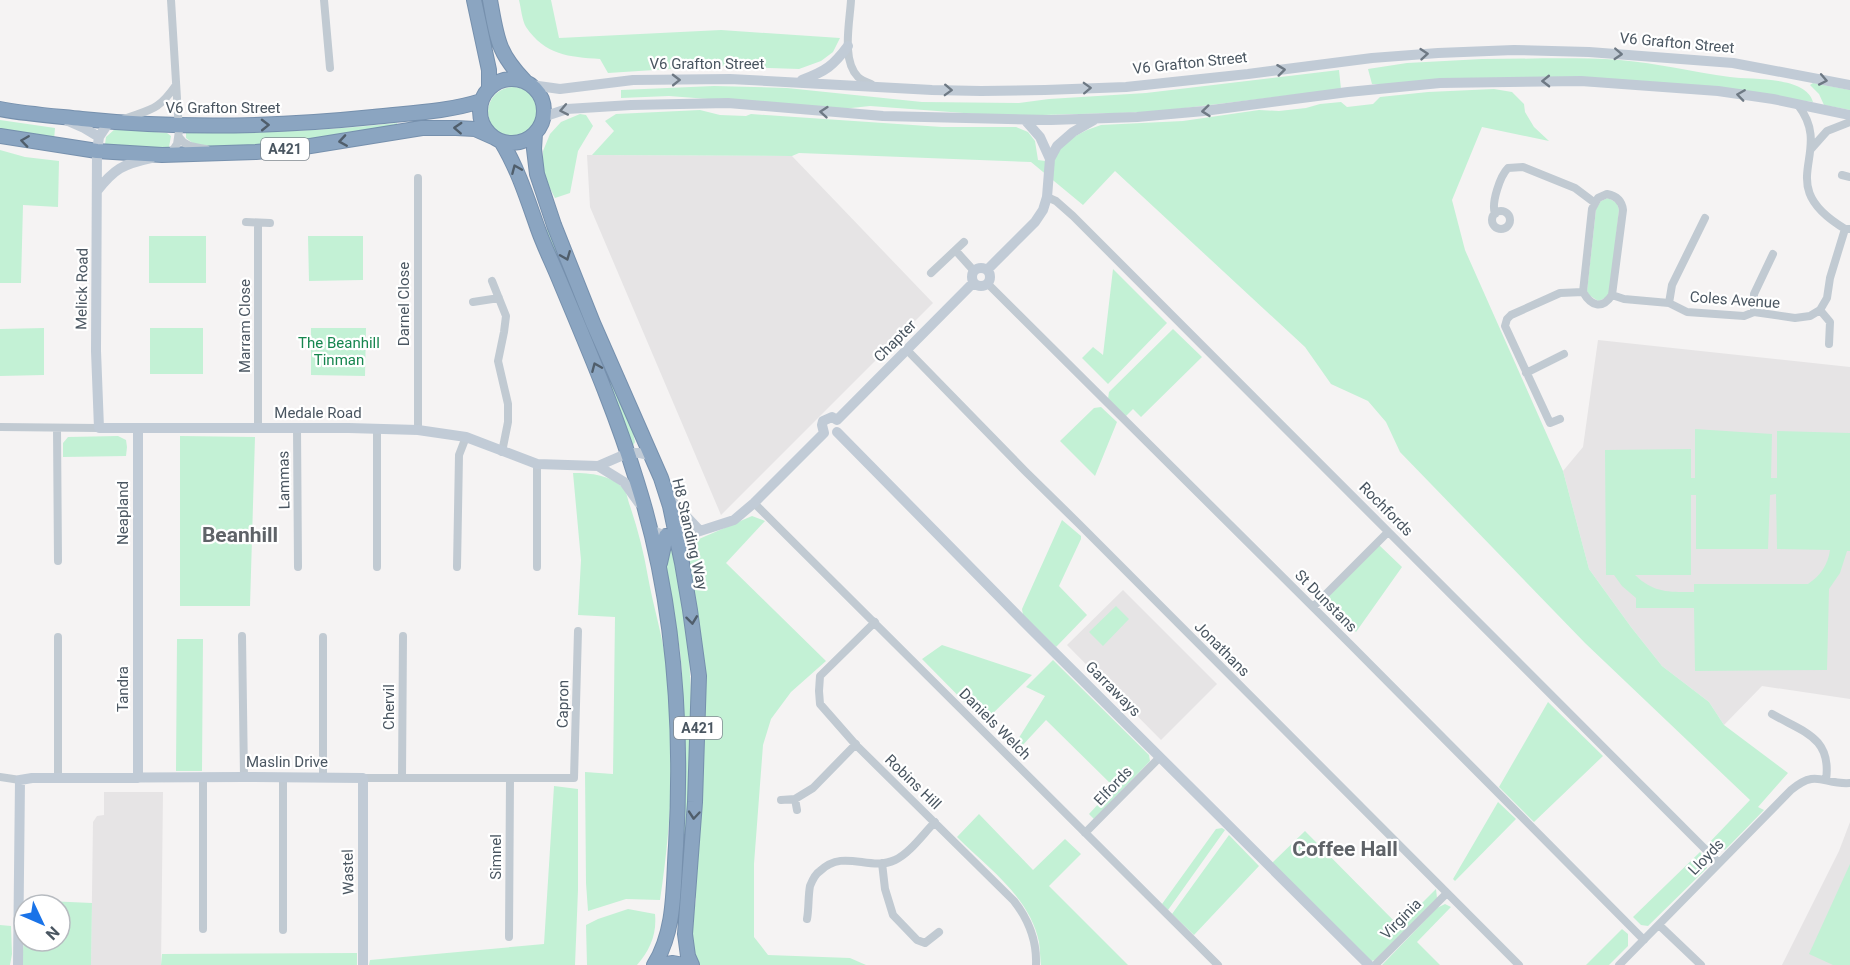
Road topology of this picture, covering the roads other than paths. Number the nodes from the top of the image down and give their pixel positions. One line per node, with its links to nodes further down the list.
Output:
1 (171, 0): 11 (street)
2 (324, 0): 7 (street)
3 (474, 0): 13 (highway)
4 (851, 0): 6 (street)
5 (491, 6): 9 (highway)
6 (848, 46): 8 (street); 12 (street)
7 (330, 68)
8 (799, 81): 9 (street, V6 Grafton Street, one-way to 8); 12 (street, V6 Grafton Street)
9 (529, 83): 13 (highway); 18 (highway)
10 (1849, 84): 12 (street, V6 Grafton Street, one-way to 10)
11 (176, 85): 22 (street); 24 (street)
12 (874, 86)
13 (489, 88): 14 (highway)
14 (481, 101): 24 (highway, V6 Grafton Street / A421, one-way to 14); 27 (highway, A421)
15 (1798, 105): 17 (street); 19 (street, one-way to 19); 29 (street)
16 (0, 109): 21 (highway, V6 Grafton Street / A421)
17 (1850, 115)
18 (543, 117): 20 (street, one-way to 18); 25 (highway, A421)
19 (1097, 118): 20 (street); 32 (street)
20 (1025, 120): 32 (street)
21 (73, 121): 22 (highway, V6 Grafton Street / A421); 28 (street)
22 (112, 122): 24 (highway, V6 Grafton Street / A421); 28 (street)
23 (1850, 122): 29 (street)
24 (179, 131): 30 (street, V6 Grafton Street); 31 (street, V6 Grafton Street)
25 (535, 133): 27 (highway, A421); 77 (highway, H8 Standing Way / A421, one-way to 77)
26 (0, 136): 28 (highway, V6 Grafton Street / A421, one-way to 26)
27 (497, 139): 30 (highway, V6 Grafton Street / A421, one-way to 30); 77 (highway, H8 Standing Way / A421, one-way to 27)
28 (98, 144): 31 (highway, V6 Grafton Street / A421); 34 (street, Melick Road)
29 (1811, 149): 42 (street)
30 (232, 152): 31 (highway, V6 Grafton Street / A421)
31 (166, 155): 34 (street)
32 (1050, 159): 35 (street)
33 (418, 178): 72 (street, Darnel Close)
34 (97, 191): 67 (street, Melick Road)
35 (1047, 197): 47 (street); 85 (street, Rochfords)
36 (1594, 203): 37 (street); 52 (street); 53 (street)
37 (1495, 214)
38 (1705, 218): 56 (street)
39 (246, 222): 40 (street)
40 (258, 223): 41 (street); 69 (street, Marram Close)
41 (270, 223)
42 (1847, 229): 57 (street)
43 (964, 242): 44 (street)
44 (956, 251): 46 (street); 48 (street)
45 (1773, 254): 58 (street)
46 (974, 270): 47 (street); 50 (street)
47 (987, 270): 51 (street)
48 (931, 273)
49 (492, 281): 54 (street)
50 (973, 283): 51 (street); 60 (street, Chapter)
51 (988, 284): 94 (street, St Dunstans)
52 (1583, 292): 53 (street, Coles Avenue); 62 (street)
53 (1612, 296): 56 (street, Coles Avenue)
54 (499, 298): 55 (street); 76 (street)
55 (473, 302)
56 (1670, 303): 58 (street, Coles Avenue)
57 (1820, 310): 58 (street, Coles Avenue); 59 (street)
58 (1754, 312)
59 (1829, 344)
60 (907, 350): 64 (street, Chapter); 126 (street, Jonathans)
61 (1564, 354): 62 (street)
62 (1526, 373): 63 (street)
63 (1560, 419)
64 (837, 420): 73 (street); 74 (street)
65 (0, 427): 66 (street, Medale Road)
66 (57, 428): 67 (street, Medale Road); 87 (street)
67 (99, 428): 68 (street, Medale Road)
68 (138, 428): 69 (street, Medale Road); 93 (street, Neapland)
69 (258, 428): 70 (street, Medale Road)
70 (297, 428): 71 (street, Medale Road); 88 (street, Lammas)
71 (377, 428): 72 (street, Medale Road); 89 (street)
72 (418, 430): 75 (street, Medale Road)
73 (837, 432): 74 (street); 103 (street, Garraways)
74 (824, 433): 82 (street)
75 (466, 437): 76 (street, Medale Road); 90 (street)
76 (502, 452): 78 (street, Medale Road)
77 (640, 454): 79 (street, Medale Road); 80 (highway, H8 Standing Way / A421); 81 (highway, H8 Standing Way / A421)
78 (537, 464): 79 (street, Medale Road); 91 (street)
79 (598, 466): 80 (street)
80 (634, 487): 83 (highway, H8 Standing Way / A421)
81 (670, 502): 84 (street); 86 (highway, H8 Standing Way / A421)
82 (754, 503): 84 (street); 95 (street, Daniels Welch)
83 (650, 530): 86 (street); 92 (highway, H8 Standing Way / A421)
84 (700, 531): 86 (street)
85 (1388, 532): 94 (street); 123 (street, Rochfords)
86 (671, 536): 92 (highway); 125 (highway, H8 Standing Way / A421, one-way to 125)
87 (58, 561)
88 (298, 567)
89 (377, 567)
90 (457, 567)
91 (537, 567)
92 (659, 571): 125 (highway, H8 Standing Way / A421)
93 (137, 599): 108 (street, Tandra)
94 (1313, 607): 133 (street, St Dunstans)
95 (875, 622): 102 (street, Robins Hill); 122 (street, Daniels Welch)
96 (578, 631): 114 (street, Capron)
97 (58, 636): 107 (street)
98 (242, 636): 105 (street)
99 (403, 636): 112 (street, Chervil)
100 (323, 637): 106 (street)
101 (1772, 714): 115 (street)
102 (856, 744): 118 (street); 121 (street, Robins Hill)
103 (1160, 757): 122 (street, Elfords); 142 (street, Garraways)
104 (0, 777): 116 (street, Maslin Drive)
105 (244, 777): 109 (street, Maslin Drive); 110 (street, Maslin Drive)
106 (323, 777): 110 (street, Maslin Drive); 111 (street, Maslin Drive)
107 (58, 778): 108 (street, Maslin Drive); 116 (street, Maslin Drive)
108 (138, 778): 109 (street, Maslin Drive)
109 (203, 778): 129 (street)
110 (283, 778): 130 (street)
111 (363, 778): 112 (street, Maslin Drive); 135 (street, Wastel)
112 (402, 778): 113 (street, Maslin Drive)
113 (510, 778): 114 (street, Maslin Drive); 132 (street, Simnel)
114 (574, 778)
115 (1822, 779): 117 (street); 123 (street, Lloyds)
116 (20, 780): 134 (street)
117 (1850, 783)
118 (795, 799): 119 (street); 120 (street)
119 (781, 800)
120 (797, 810)
121 (935, 822): 124 (street); 140 (street, Robins Hill)
122 (1085, 833): 141 (street, Daniels Welch)
123 (1719, 863): 128 (street, Lloyds)
124 (882, 864): 127 (street); 131 (street)
125 (680, 893): 136 (highway, H8 Standing Way / A421); 139 (highway, H8 Standing Way / A421)
126 (1447, 893): 143 (street, Virginia); 144 (street, Jonathans)
127 (807, 919)
128 (1659, 926): 133 (street, Lloyds); 146 (street)
129 (203, 929)
130 (283, 930)
131 (939, 932)
132 (509, 937)
133 (1644, 940): 145 (street, Lloyds)
134 (18, 965)
135 (363, 965)
136 (654, 965)
137 (660, 965): 138 (highway)
138 (684, 965)
139 (692, 965)
140 (1036, 965)
141 (1218, 965)
142 (1369, 965)
143 (1375, 965)
144 (1519, 965)
145 (1619, 965)
146 (1701, 965)

